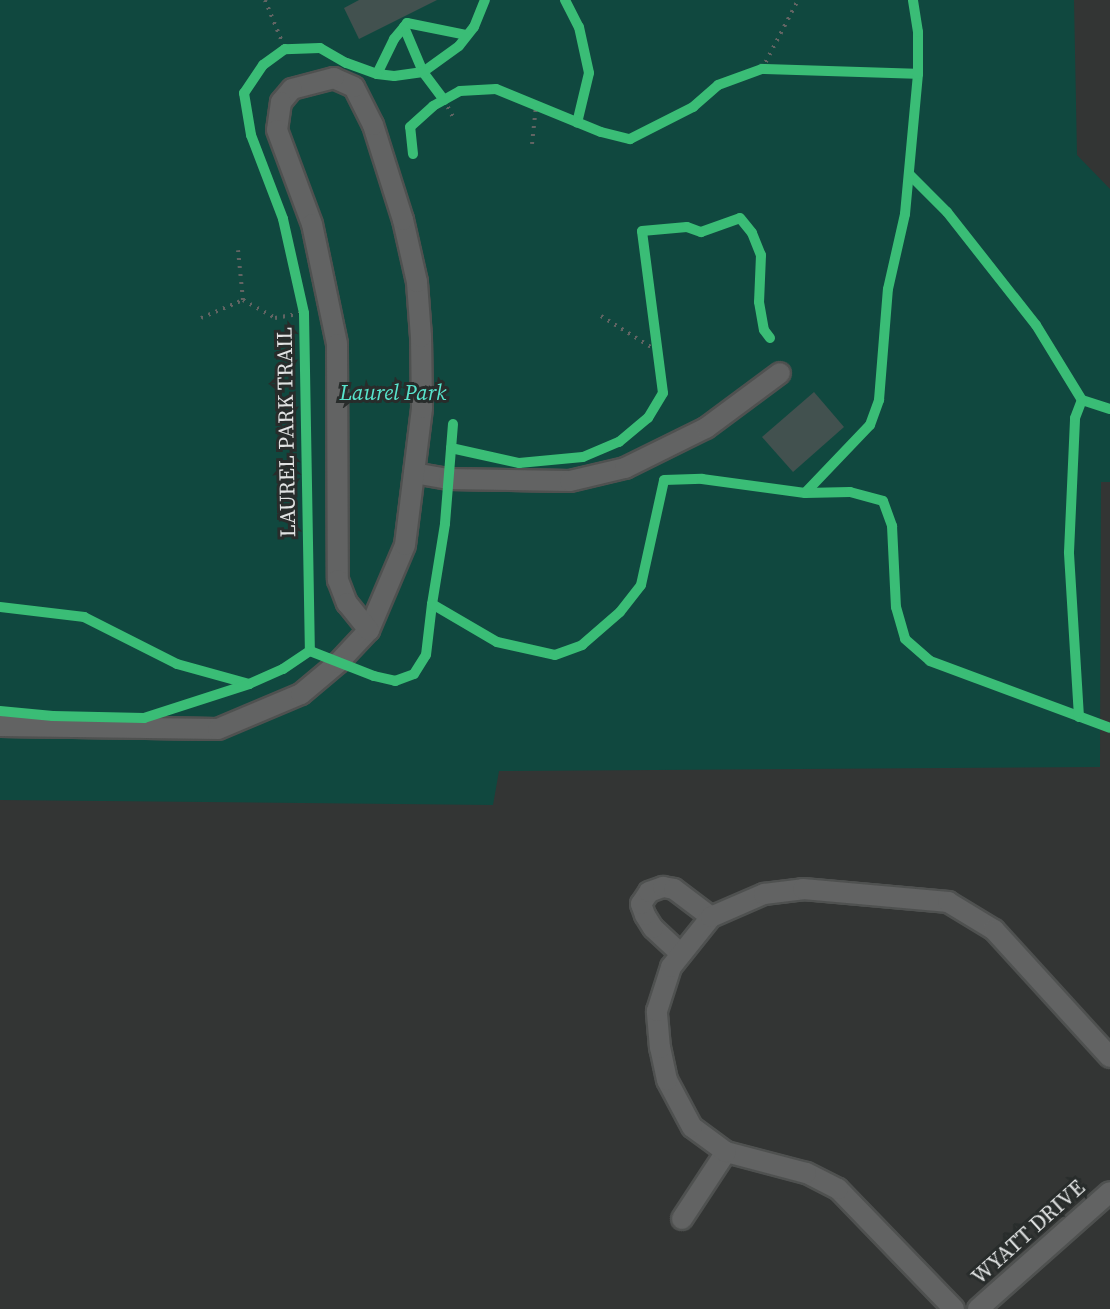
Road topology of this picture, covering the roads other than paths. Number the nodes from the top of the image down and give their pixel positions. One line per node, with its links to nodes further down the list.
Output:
1 (780, 373): 2 (street)
2 (414, 473): 3 (street); 3 (street)
3 (369, 630): 4 (street)
4 (0, 726)
5 (711, 917): 6 (street); 6 (street); 7 (street)
6 (681, 954): 8 (street)
7 (1110, 1057)
8 (726, 1152): 10 (street); 11 (street)
9 (1110, 1192): 12 (street, WYATT DRIVE)
10 (682, 1219)
11 (954, 1309)
12 (978, 1309)

